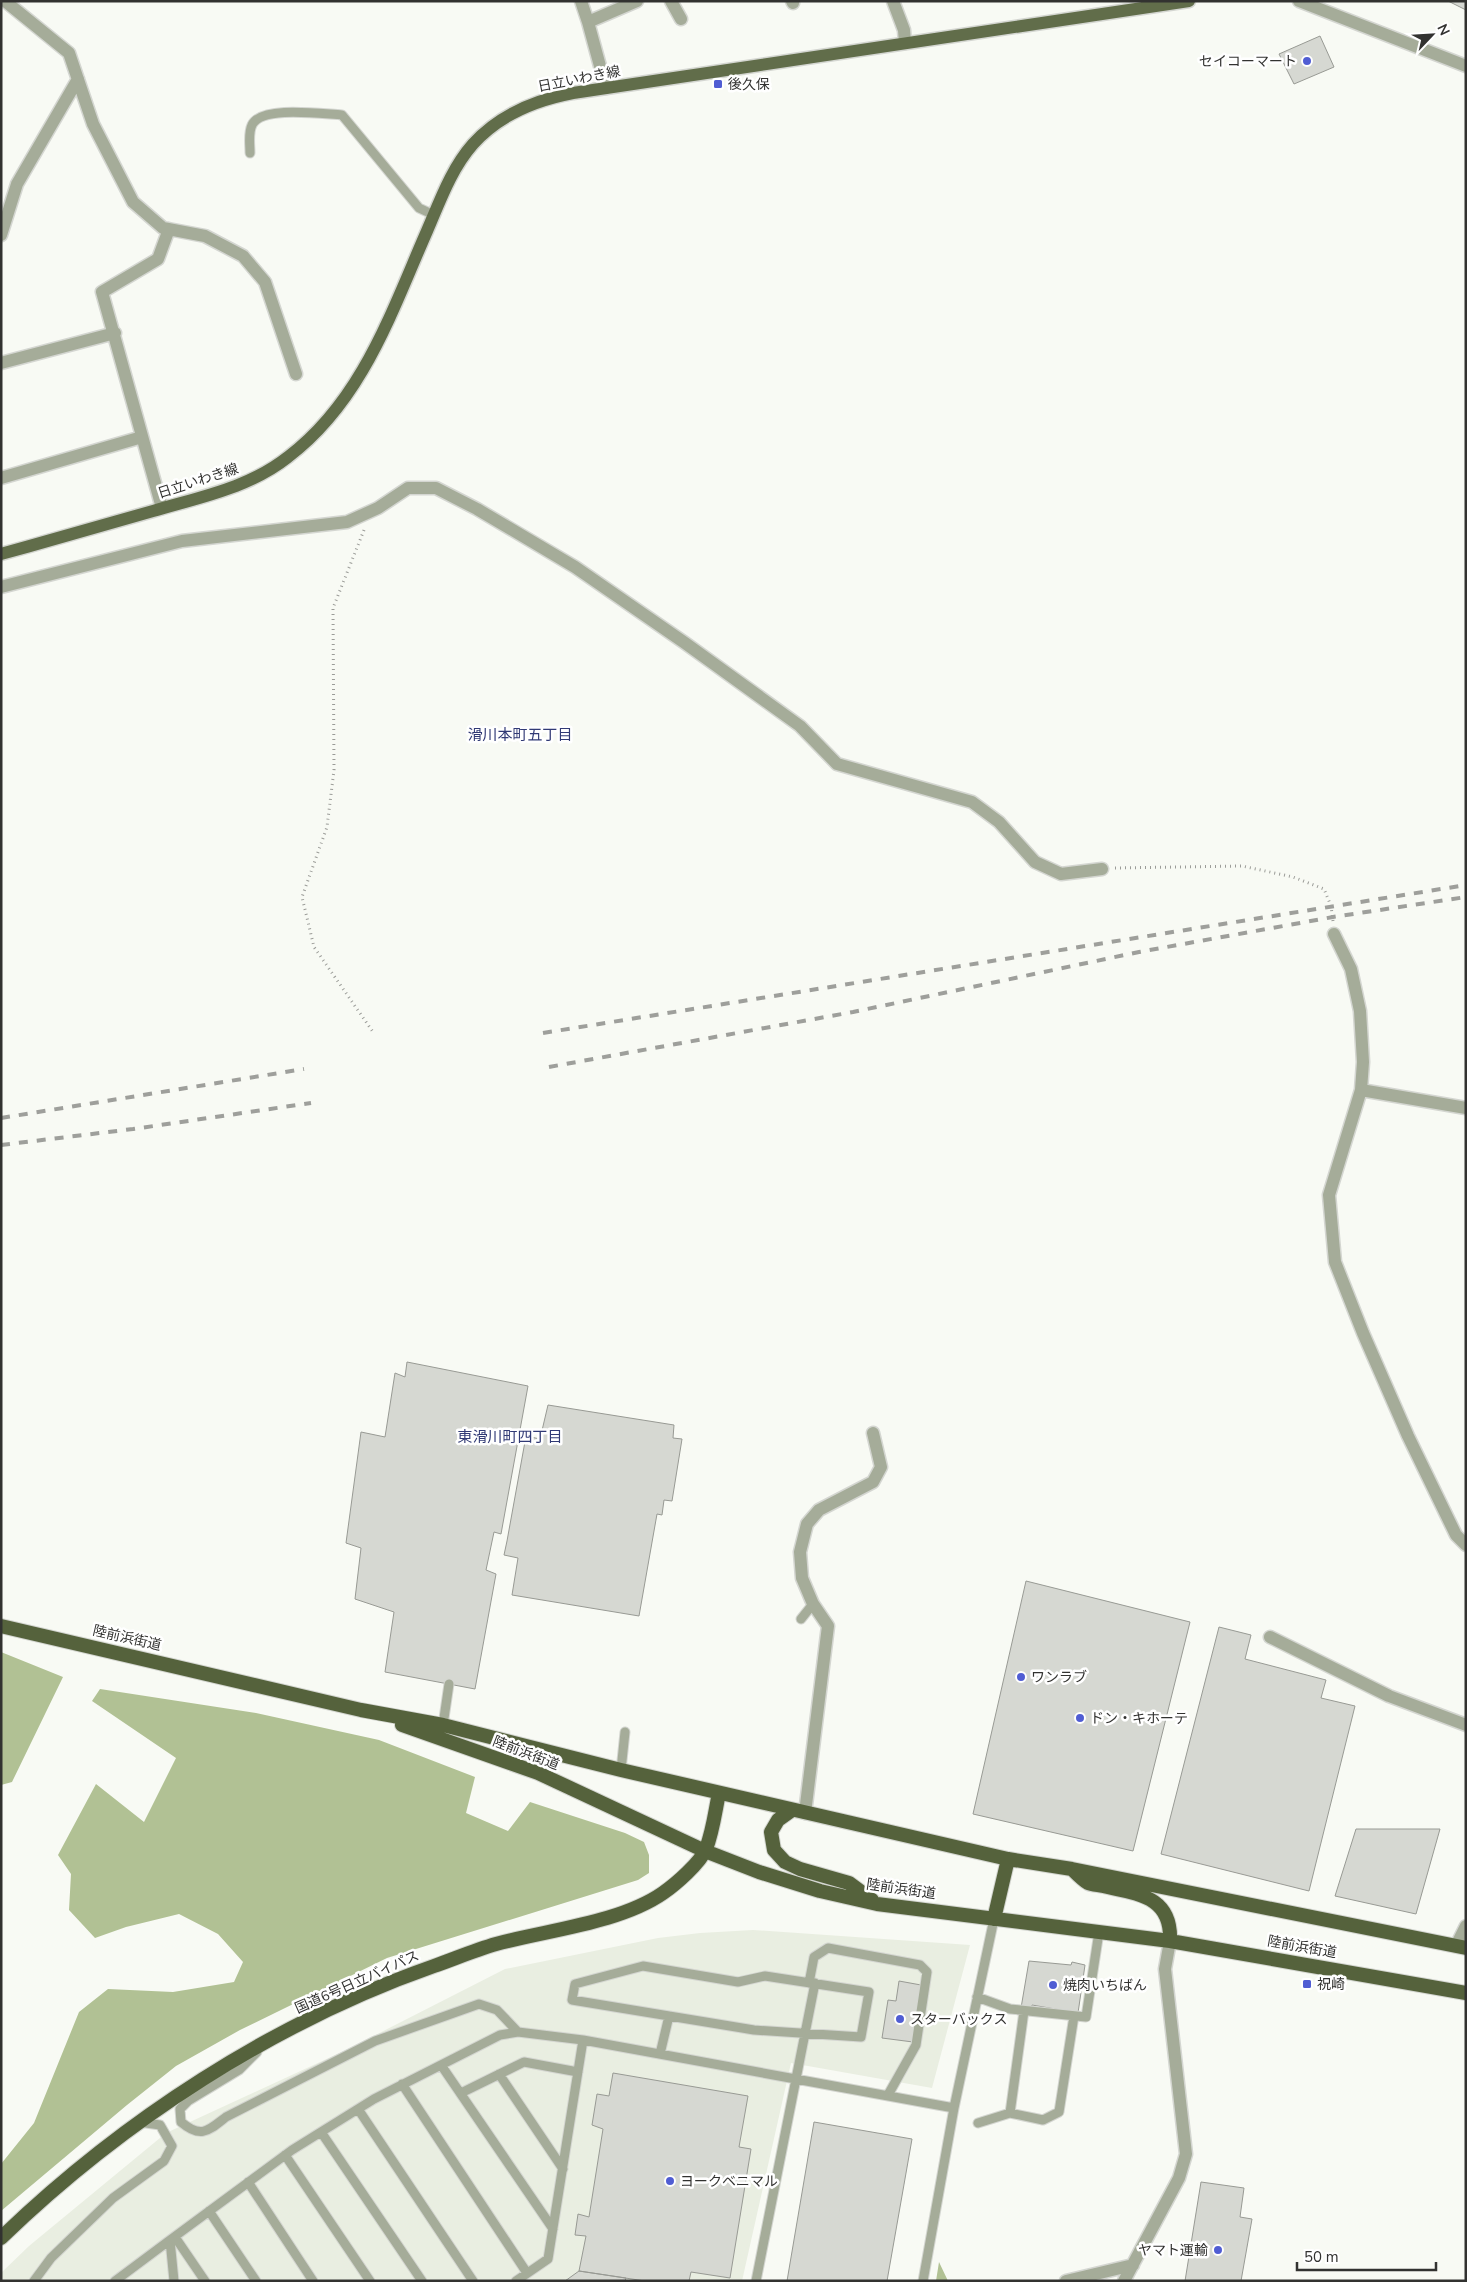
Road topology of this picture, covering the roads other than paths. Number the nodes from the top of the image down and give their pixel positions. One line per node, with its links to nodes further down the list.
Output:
1 (5, 1): 12 (street)
2 (581, 1): 9 (street)
3 (637, 1): 9 (street)
4 (672, 1): 8 (street)
5 (893, 1): 10 (street)
6 (1189, 1): 10 (main road, 日立いわき線)
7 (1299, 1): 11 (street)
8 (681, 19)
9 (588, 22): 13 (street)
10 (905, 42): 13 (main road, 日立いわき線)
11 (1466, 66)
12 (78, 79): 16 (street); 17 (street)
13 (606, 88): 15 (main road, 日立いわき線)
14 (250, 153): 15 (lane)
15 (434, 215): 23 (main road, 日立いわき線)
16 (169, 229): 18 (street); 20 (street)
17 (1, 235)
18 (115, 333): 19 (street); 21 (street)
19 (1, 363)
20 (296, 374)
21 (142, 437): 22 (street); 23 (street)
22 (1, 478)
23 (162, 508): 24 (main road, 日立いわき線)
24 (1, 554)
25 (1, 587): 26 (street)
26 (1102, 869)
27 (1334, 934): 28 (street)
28 (1361, 1090): 29 (street); 31 (street)
29 (1466, 1108)
30 (873, 1434): 32 (street)
31 (1466, 1545)
32 (813, 1604): 33 (lane); 43 (street)
33 (801, 1619)
34 (1, 1626): 37 (highway, 陸前浜街道)
35 (1270, 1637): 39 (street)
36 (450, 1684): 38 (lane)
37 (361, 1710): 38 (highway, 陸前浜街道); 44 (highway, 陸前浜街道)
38 (443, 1725): 41 (highway, 陸前浜街道)
39 (1466, 1725)
40 (625, 1732): 41 (lane)
41 (621, 1770): 42 (highway, 陸前浜街道)
42 (719, 1793): 43 (highway, 陸前浜街道); 44 (highway, 国道6号日立バイパス)
43 (798, 1812): 45 (highway, 陸前浜街道); 47 (highway)
44 (705, 1851): 47 (highway, 陸前浜街道); 62 (highway, 国道6号日立バイパス)
45 (1008, 1859): 46 (highway, 陸前浜街道); 48 (highway)
46 (1072, 1869): 51 (highway); 52 (highway, 陸前浜街道)
47 (876, 1904): 48 (highway, 陸前浜街道)
48 (994, 1919): 50 (highway, 陸前浜街道); 55 (lane)
49 (1466, 1926): 52 (street)
50 (1099, 1932): 51 (highway, 陸前浜街道); 58 (lane)
51 (1170, 1941): 54 (highway, 陸前浜街道); 84 (street)
52 (1461, 1947)
53 (812, 1983): 57 (lane); 60 (lane); 60 (lane); 70 (lane)
54 (1466, 1993)
55 (977, 1997): 56 (lane); 71 (lane)
56 (1024, 2011): 58 (lane); 73 (lane)
57 (669, 2016): 60 (lane); 63 (lane)
58 (1074, 2016): 73 (lane)
59 (518, 2032): 61 (lane); 62 (lane); 64 (lane)
60 (804, 2034): 67 (lane)
61 (583, 2040): 63 (lane); 65 (lane)
62 (267, 2041): 74 (highway, 国道6号日立バイパス)
63 (660, 2054): 67 (lane)
64 (441, 2065): 68 (lane); 69 (lane)
65 (578, 2072): 66 (lane); 78 (lane)
66 (499, 2074): 69 (lane); 78 (lane)
67 (795, 2077): 70 (lane); 96 (lane)
68 (402, 2084): 72 (lane); 85 (lane)
69 (461, 2093): 81 (lane)
70 (888, 2095): 71 (lane)
71 (954, 2108): 97 (lane)
72 (358, 2109): 76 (lane); 94 (lane)
73 (1010, 2113): 75 (lane)
74 (139, 2122): 82 (highway, 国道6号日立バイパス); 86 (lane)
75 (978, 2123)
76 (321, 2132): 77 (lane); 93 (lane)
77 (285, 2155): 79 (lane); 92 (lane)
78 (562, 2168): 81 (lane)
79 (248, 2182): 80 (lane); 91 (lane)
80 (209, 2210): 83 (lane); 90 (lane)
81 (553, 2229): 85 (lane)
82 (1, 2238)
83 (172, 2238): 87 (lane); 88 (lane); 89 (lane)
84 (1133, 2264): 98 (street); 99 (street)
85 (527, 2273): 95 (lane)
86 (34, 2281)
87 (115, 2281)
88 (174, 2281)
89 (205, 2281)
90 (256, 2281)
91 (313, 2281)
92 (370, 2281)
93 (422, 2281)
94 (473, 2281)
95 (516, 2281)
96 (756, 2281)
97 (923, 2281)
98 (1066, 2281)
99 (1124, 2281)

